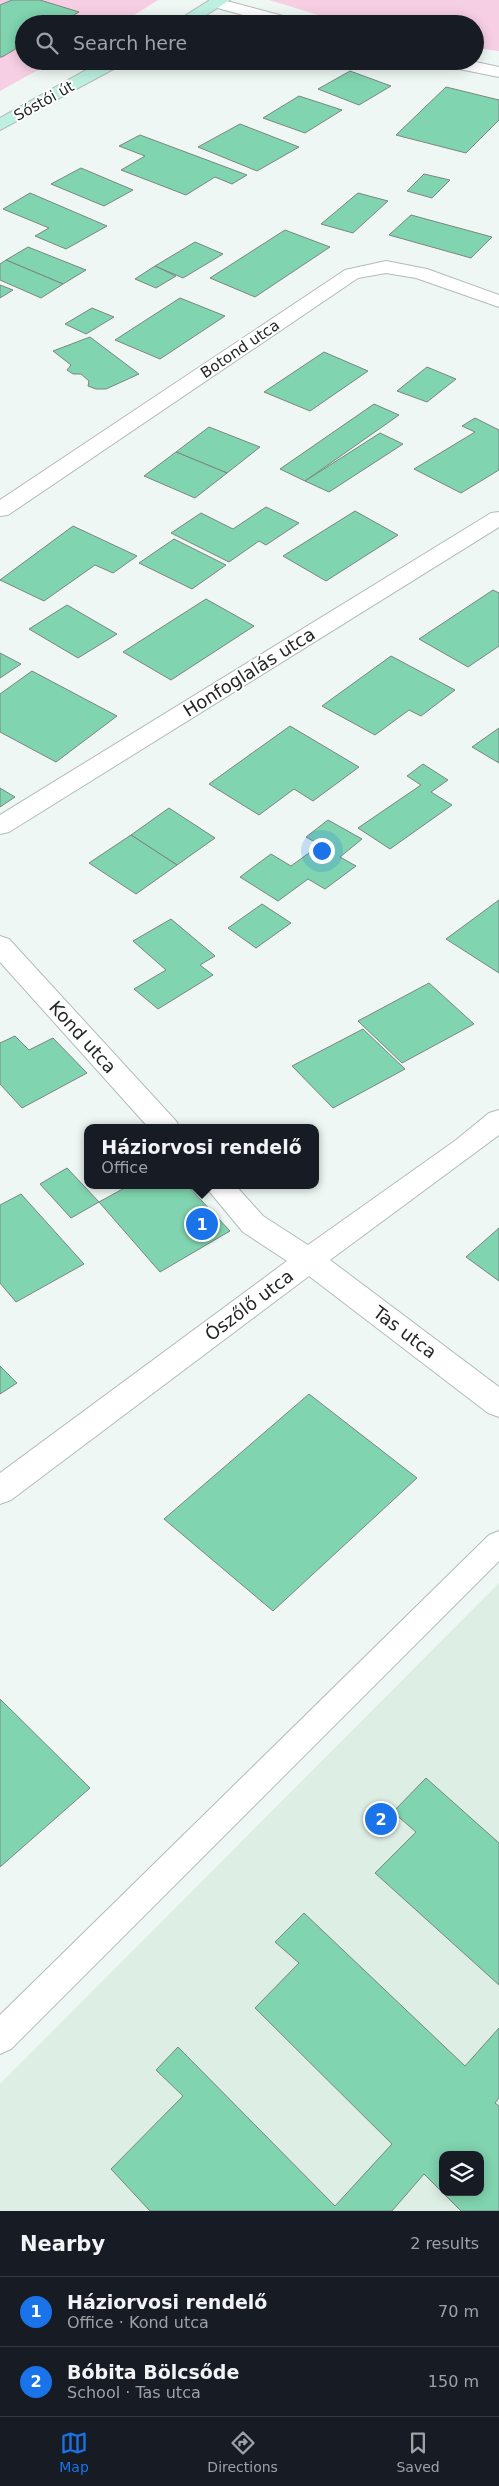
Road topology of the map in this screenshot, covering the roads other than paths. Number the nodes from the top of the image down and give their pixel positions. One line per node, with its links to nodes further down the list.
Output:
1 (219, 2): 2 (main road); 3 (street)
2 (196, 15)
3 (264, 15)
4 (484, 69): 6 (street)
5 (99, 70): 7 (main road, Sóstói út)
6 (499, 72)
7 (0, 125)
8 (499, 300): 9 (street, Botond utca)
9 (0, 510)
10 (499, 518): 11 (street, Honfoglalás utca)
11 (0, 826)
12 (0, 945): 14 (street, Kond utca)
13 (499, 1120): 16 (street, Ószőlő utca)
14 (162, 1124)
15 (222, 1189): 16 (street)
16 (310, 1260): 17 (street, Tas utca); 18 (street, Ószőlő utca)
17 (499, 1404)
18 (0, 1491)
19 (499, 1543): 20 (lane)
20 (0, 2038)

